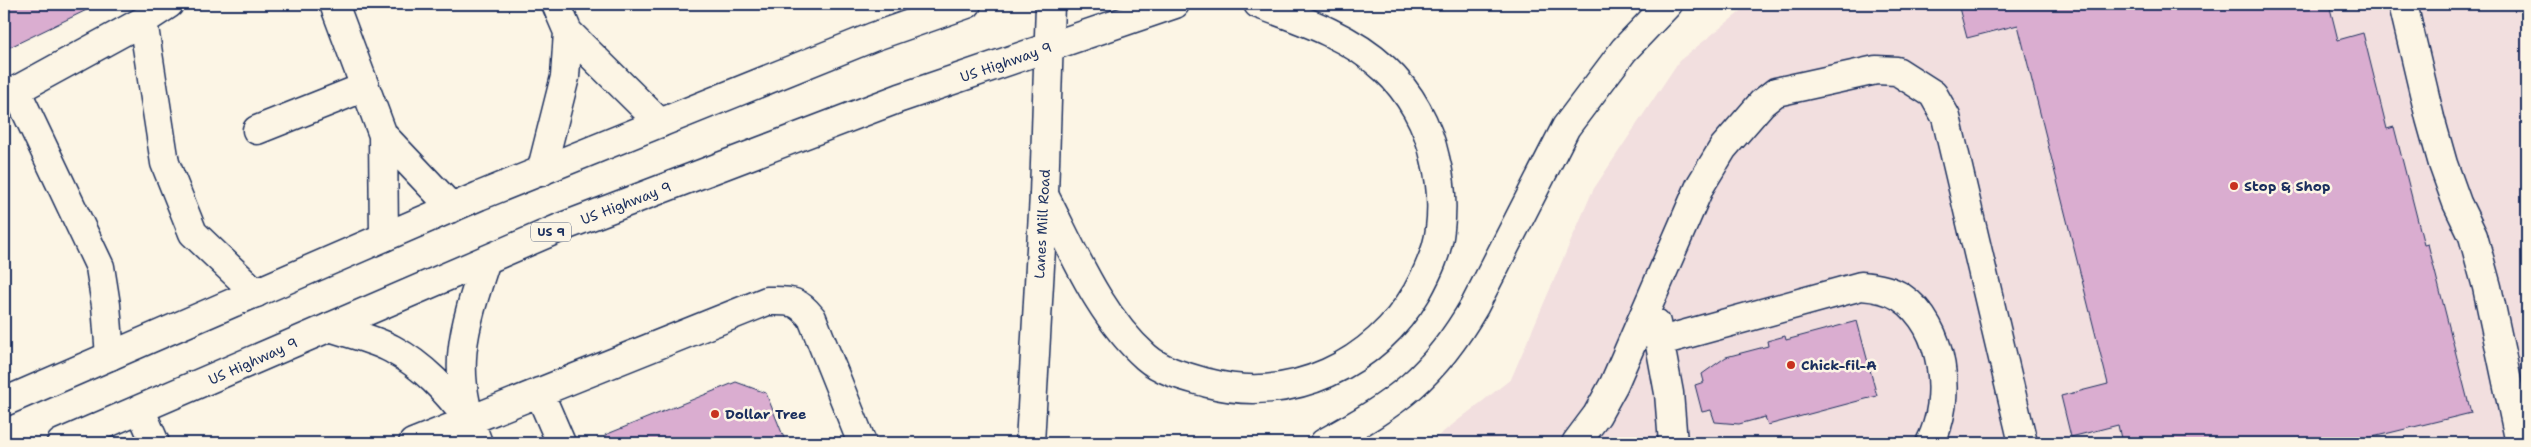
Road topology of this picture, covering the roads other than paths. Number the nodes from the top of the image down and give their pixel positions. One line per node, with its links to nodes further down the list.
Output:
1 (169, 4): 10 (main road)
2 (334, 4): 13 (main road)
3 (556, 4): 11 (main road)
4 (967, 4): 15 (main road)
5 (1050, 4): 12 (main road, Lanes Mill Road)
6 (1175, 4): 12 (main road, US Highway 9 / US 9)
7 (1258, 4): 19 (main road)
8 (1668, 4): 39 (main road)
9 (2403, 4): 32 (main road)
10 (143, 21): 14 (main road); 23 (main road)
11 (568, 32): 15 (main road); 18 (main road)
12 (1050, 46): 19 (main road, Lanes Mill Road); 22 (main road, US Highway 9 / US 9)
13 (365, 87): 16 (main road); 17 (main road)
14 (10, 93): 27 (main road)
15 (660, 123): 18 (main road)
16 (257, 130)
17 (383, 136): 20 (main road); 21 (main road)
18 (540, 172): 20 (main road)
19 (1044, 195): 38 (main road, Lanes Mill Road)
20 (452, 208): 21 (main road)
21 (384, 237): 23 (main road)
22 (486, 260): 25 (main road, US Highway 9 / US 9); 31 (main road)
23 (256, 293): 27 (main road)
24 (1649, 302): 26 (main road); 40 (main road); 43 (main road)
25 (330, 327): 30 (main road, US Highway 9 / US 9); 31 (main road)
26 (1661, 341): 41 (main road); 42 (main road)
27 (110, 356): 29 (main road)
28 (540, 392): 31 (main road); 36 (main road); 37 (main road)
29 (4, 402)
30 (141, 411): 33 (main road, US Highway 9 / US 9); 34 (main road)
31 (474, 432): 35 (main road)
32 (2522, 433)
33 (61, 443)
34 (154, 443)
35 (413, 443)
36 (561, 443)
37 (862, 443)
38 (1030, 443)
39 (1324, 443)
40 (1576, 443)
41 (1673, 443)
42 (1930, 443)
43 (2023, 443)

